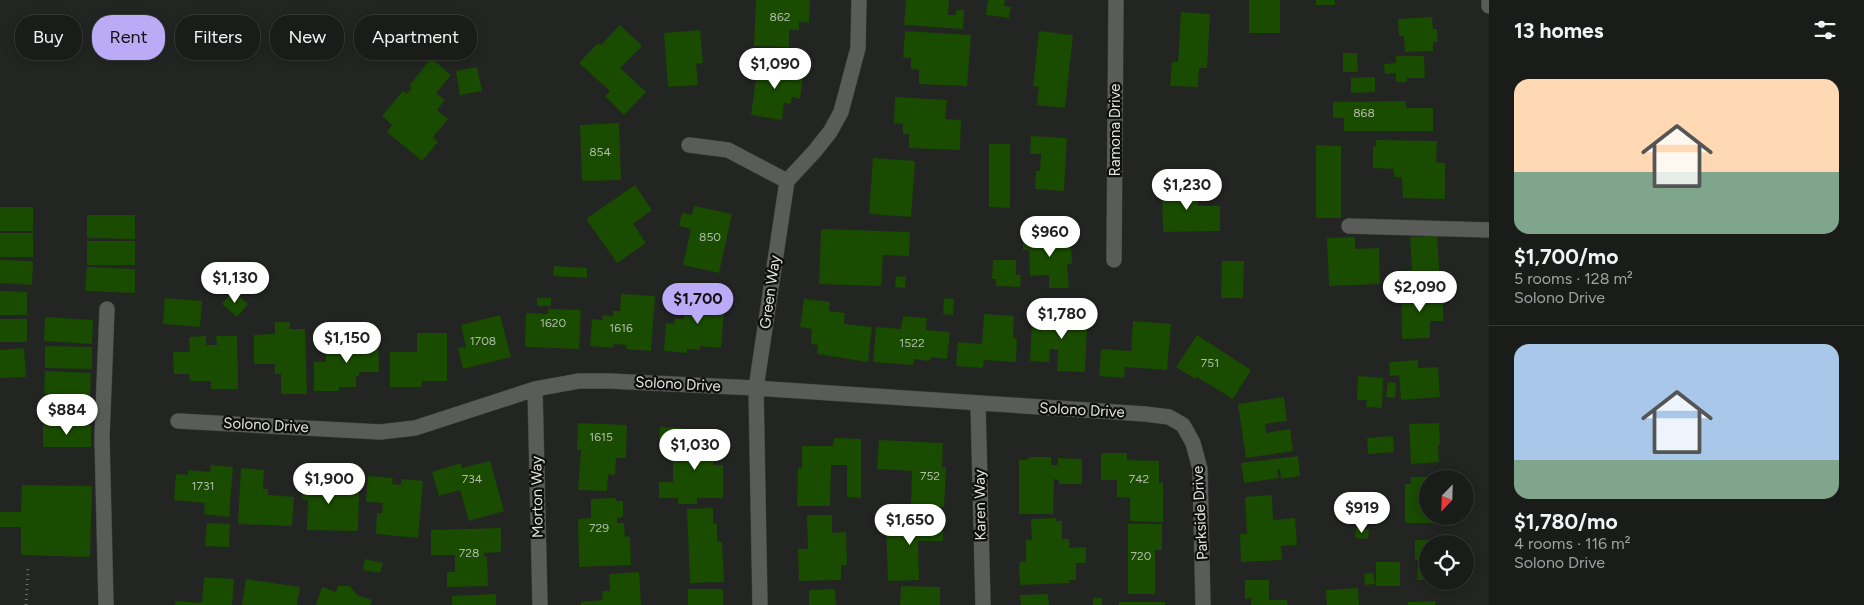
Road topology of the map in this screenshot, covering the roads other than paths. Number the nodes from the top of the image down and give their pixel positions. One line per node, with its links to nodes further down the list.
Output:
1 (859, 0): 6 (street)
2 (1116, 0): 9 (street, Ramona Drive)
3 (1489, 0): 4 (street)
4 (1489, 6)
5 (689, 145): 6 (street)
6 (786, 181): 11 (street, Green Way)
7 (1348, 226): 8 (street)
8 (1489, 230)
9 (1114, 260)
10 (107, 309): 16 (street)
11 (756, 388): 12 (street, Solono Drive); 13 (street, Solono Drive); 18 (street, Green Way)
12 (535, 389): 14 (street, Solono Drive); 17 (street, Morton Way)
13 (978, 404): 15 (street, Solono Drive); 19 (street, Karen Way)
14 (178, 421)
15 (1183, 425): 20 (street, Parkside Drive)
16 (106, 605)
17 (540, 605)
18 (760, 605)
19 (982, 605)
20 (1203, 605)

